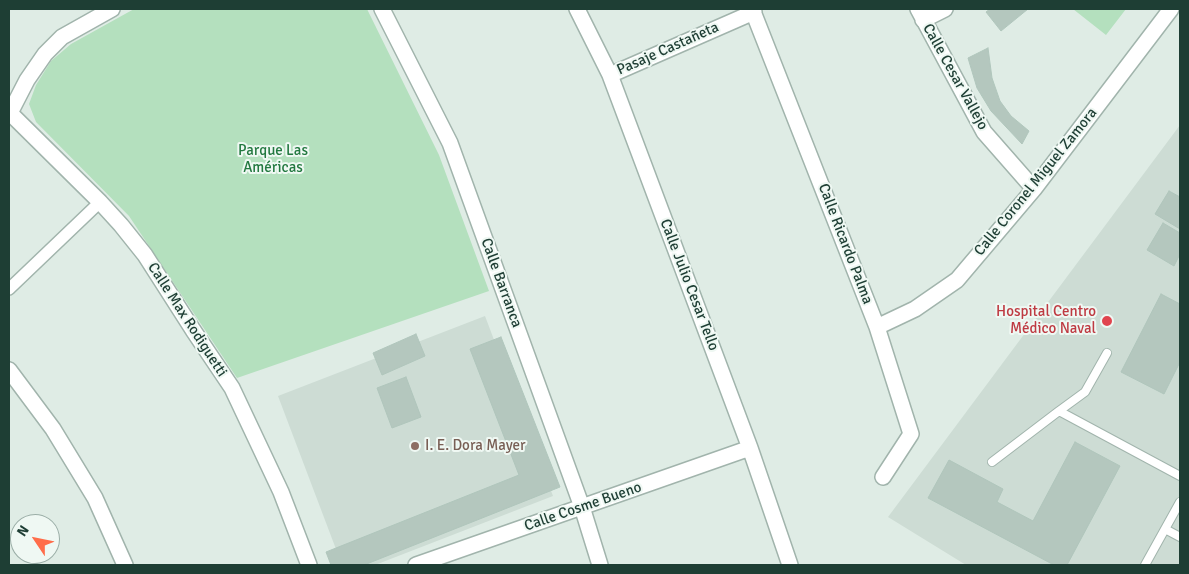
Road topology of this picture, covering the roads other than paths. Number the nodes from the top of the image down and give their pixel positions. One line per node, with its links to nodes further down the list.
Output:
1 (112, 9): 9 (street)
2 (382, 9): 22 (street, Calle Barranca)
3 (577, 9): 8 (street, Calle Julio Cesar Tello)
4 (945, 9): 7 (street)
5 (1171, 9): 10 (street, Calle Coronel Miguel Zamora)
6 (753, 10): 8 (street, Pasaje Castañeta); 13 (street, Calle Ricardo Palma)
7 (921, 14): 10 (street, Calle Cesar Vallejo)
8 (610, 74): 17 (street, Calle Julio Cesar Tello)
9 (10, 113): 11 (street, Calle Max Rodiguetti)
10 (1034, 189): 13 (street, Calle Coronel Miguel Zamora)
11 (100, 202): 12 (street); 26 (street, Calle Max Rodiguetti)
12 (9, 289)
13 (877, 327): 20 (street, Calle Ricardo Palma)
14 (1107, 353): 16 (lane)
15 (9, 370): 25 (street)
16 (1058, 411): 18 (lane); 19 (lane)
17 (750, 448): 22 (street, Calle Cosme Bueno); 29 (street, Calle Julio Cesar Tello)
18 (992, 462)
19 (1180, 476)
20 (883, 477)
21 (1180, 502): 23 (lane)
22 (582, 507): 27 (street, Calle Cosme Bueno); 28 (street, Calle Barranca)
23 (1165, 529): 24 (lane); 30 (lane)
24 (1180, 537)
25 (125, 565)
26 (309, 565)
27 (416, 565)
28 (600, 565)
29 (790, 565)
30 (1145, 565)

